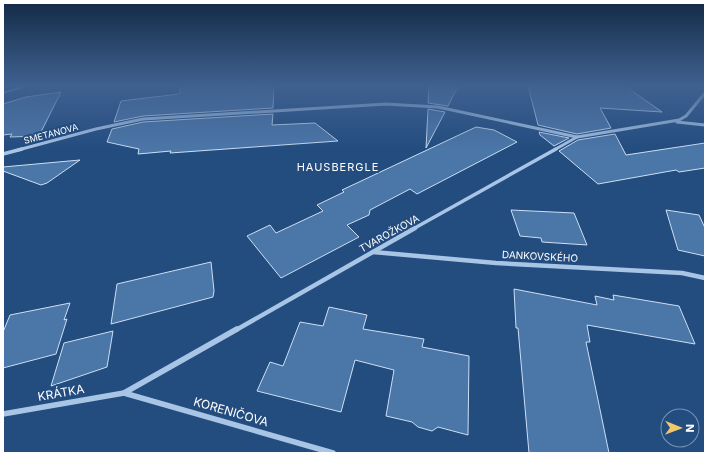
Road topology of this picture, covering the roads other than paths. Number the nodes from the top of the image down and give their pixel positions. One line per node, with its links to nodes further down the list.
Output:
1 (333, 107): 7 (street, SMETANOVA)
2 (439, 107): 6 (street, SMETANOVA)
3 (693, 107): 4 (street, TVAROŽKOVA)
4 (674, 122): 5 (street, TVAROŽKOVA); 6 (street, TVAROŽKOVA)
5 (705, 125)
6 (577, 137): 8 (street, TVAROŽKOVA)
7 (3, 154)
8 (373, 252): 9 (street, DANKOVSKÉHO); 10 (street, TVAROŽKOVA)
9 (705, 278)
10 (124, 393): 11 (street, KRÁTKA); 12 (street, KORENIČOVA)
11 (3, 414)
12 (333, 453)

